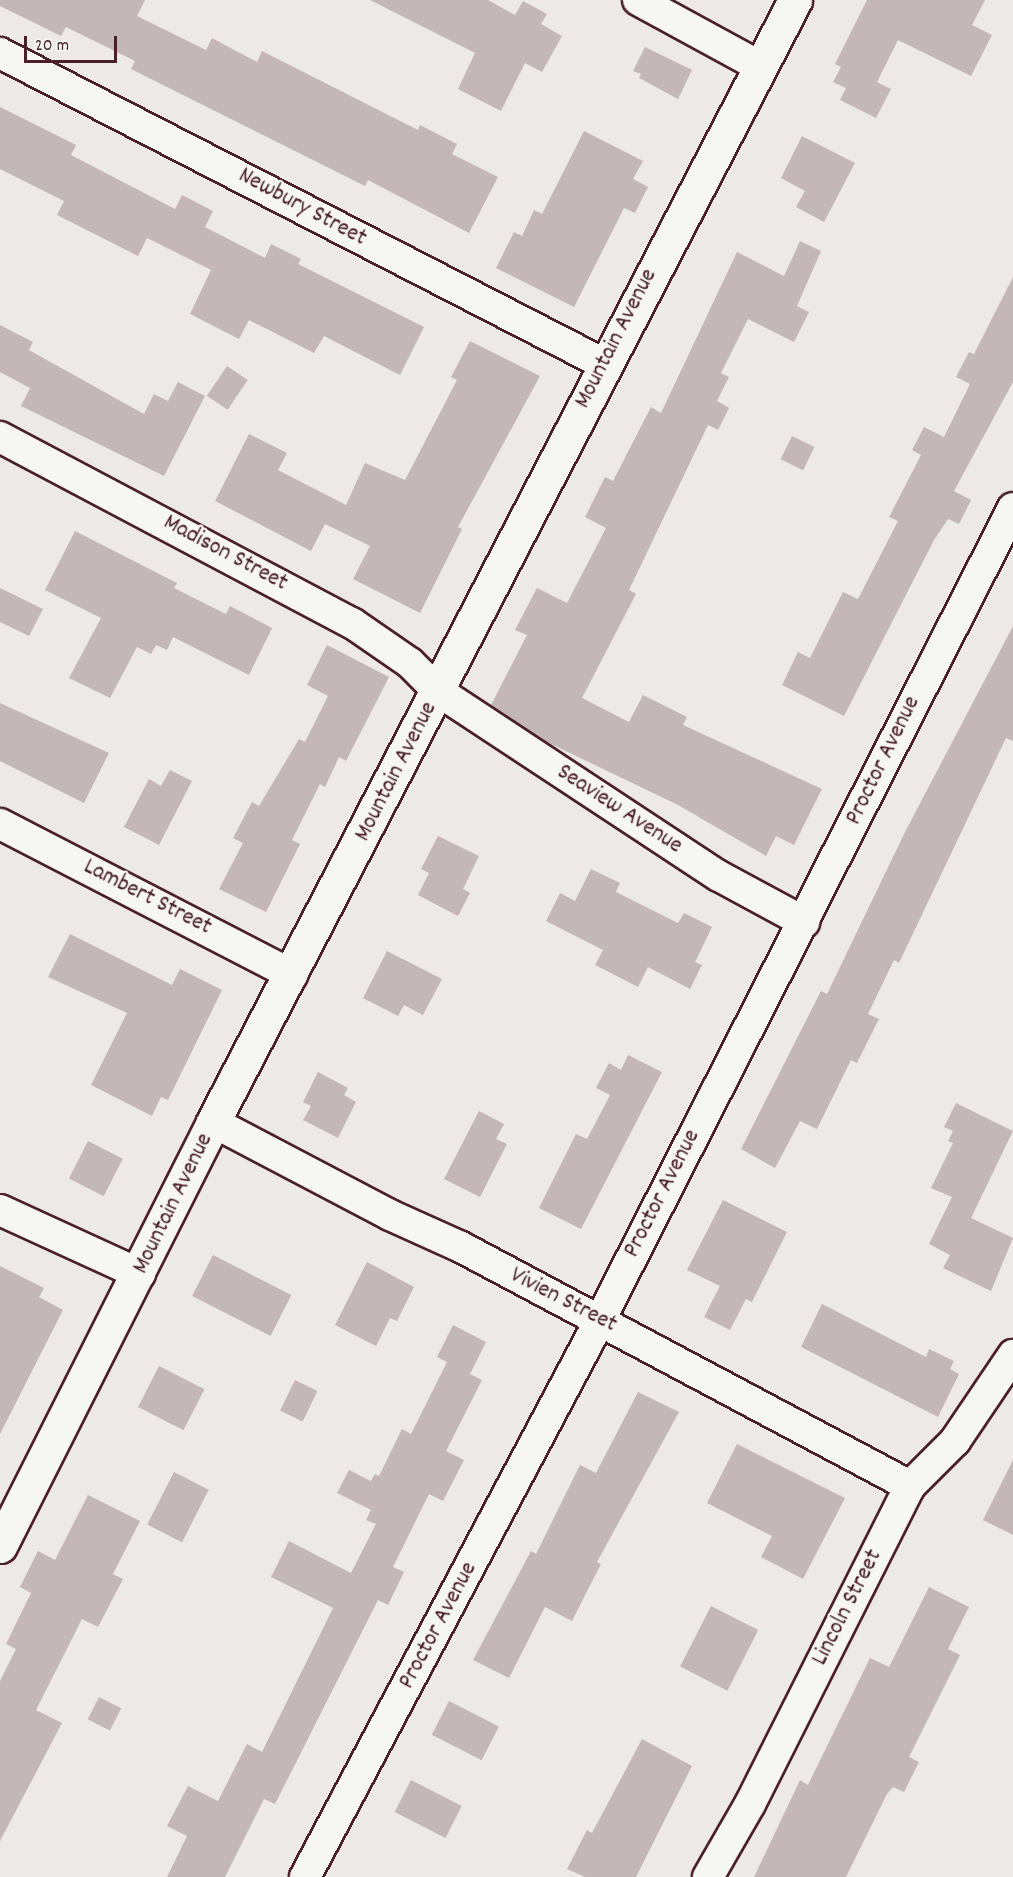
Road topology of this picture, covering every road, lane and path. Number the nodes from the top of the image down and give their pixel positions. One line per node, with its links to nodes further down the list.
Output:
1 (638, 0): 4 (street)
2 (795, 0): 4 (street, Mountain Avenue)
3 (0, 53): 5 (street, Newbury Street)
4 (761, 67): 5 (street, Mountain Avenue)
5 (603, 364): 8 (street, Mountain Avenue)
6 (0, 437): 8 (street, Madison Street)
7 (1013, 508): 10 (street, Proctor Avenue)
8 (438, 691): 10 (street, Seaview Avenue); 11 (street, Mountain Avenue)
9 (0, 824): 11 (street, Lambert Street)
10 (804, 922): 15 (street, Proctor Avenue)
11 (292, 975): 12 (street, Mountain Avenue)
12 (213, 1122): 14 (street, Mountain Avenue); 15 (street, Vivien Street)
13 (0, 1210): 14 (street)
14 (140, 1274): 18 (street, Mountain Avenue)
15 (600, 1320): 17 (street, Vivien Street); 19 (street, Proctor Avenue)
16 (1013, 1355): 17 (street, Lincoln Street)
17 (910, 1486): 20 (street, Lincoln Street)
18 (0, 1546)
19 (305, 1877)
20 (708, 1877)

